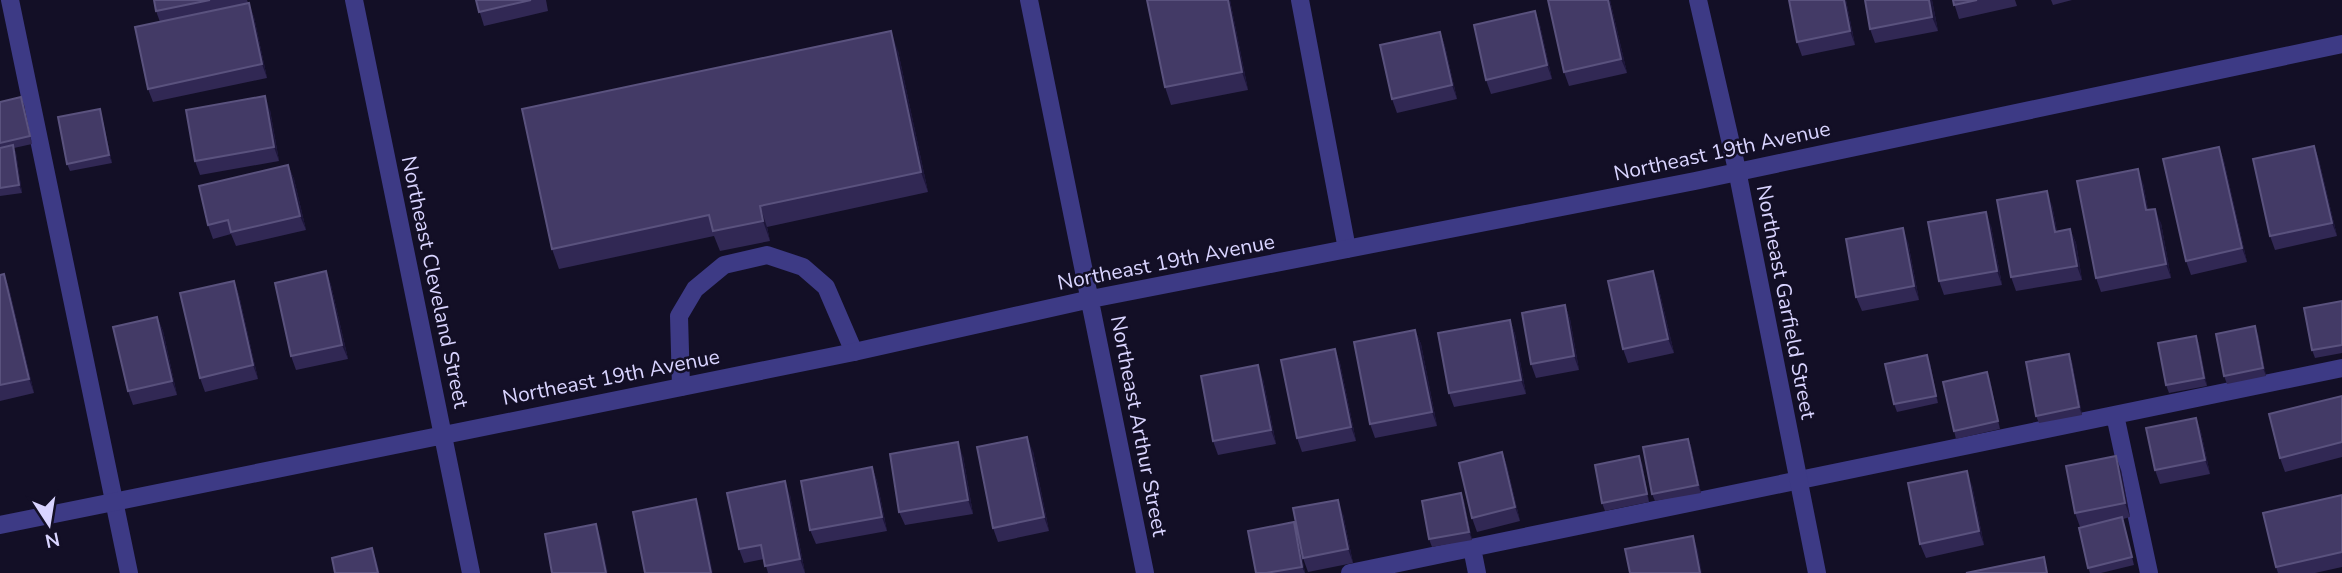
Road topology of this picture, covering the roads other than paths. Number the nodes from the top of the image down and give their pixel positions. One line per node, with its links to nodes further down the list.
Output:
1 (10, 0): 16 (street)
2 (354, 0): 14 (street, Northeast Cleveland Street)
3 (1029, 0): 9 (street, Northeast Arthur Street)
4 (1300, 0): 8 (street)
5 (1698, 0): 7 (street, Northeast Garfield Street)
6 (2342, 44): 7 (street, Northeast 19th Avenue)
7 (1737, 170): 8 (street, Northeast 19th Avenue); 15 (street, Northeast Garfield Street)
8 (1347, 248): 9 (street, Northeast 19th Avenue)
9 (1091, 299): 10 (street, Northeast 19th Avenue); 21 (street, Northeast Arthur Street)
10 (855, 352): 12 (street, Northeast 19th Avenue); 12 (street)
11 (2342, 368): 13 (street)
12 (681, 387): 14 (street, Northeast 19th Avenue)
13 (2115, 415): 15 (street); 25 (street)
14 (443, 434): 16 (street, Northeast 19th Avenue); 20 (street, Northeast Cleveland Street)
15 (1798, 480): 18 (street); 24 (street, Northeast Garfield Street)
16 (114, 501): 17 (street, Northeast 19th Avenue); 19 (street)
17 (0, 525)
18 (1472, 548): 22 (street); 23 (street)
19 (130, 573)
20 (471, 573)
21 (1145, 573)
22 (1350, 573)
23 (1477, 573)
24 (1817, 573)
25 (2149, 573)

